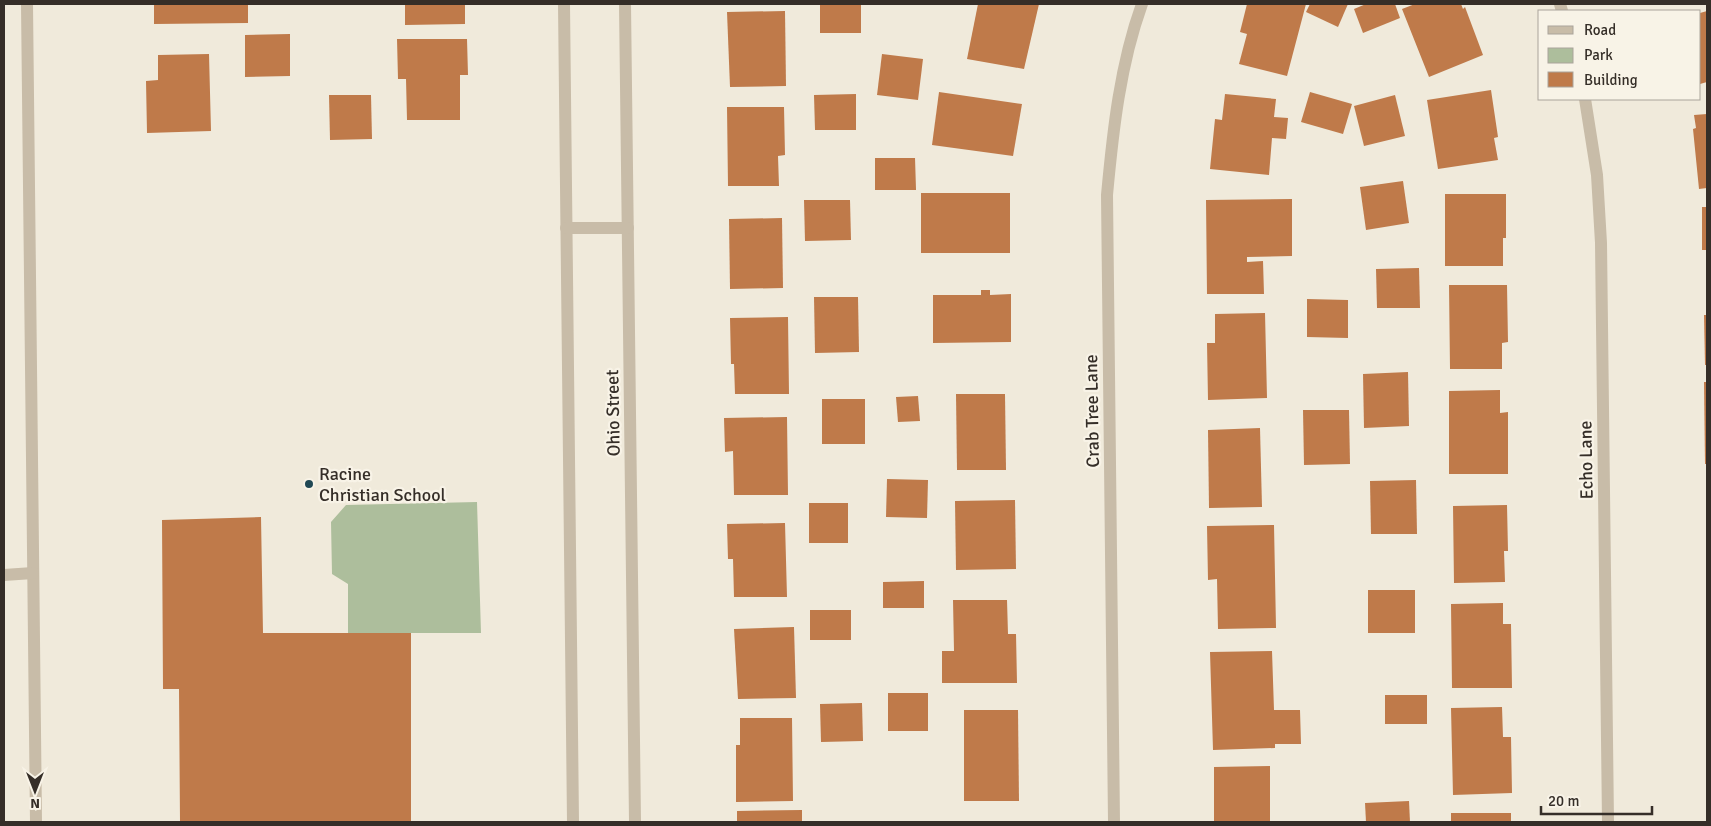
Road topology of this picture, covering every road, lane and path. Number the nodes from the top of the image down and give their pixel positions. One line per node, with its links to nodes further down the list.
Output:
1 (27, 4): 8 (street)
2 (564, 4): 6 (street)
3 (626, 4): 7 (street, Ohio Street)
4 (1142, 4): 13 (street, Crab Tree Lane)
5 (1585, 100): 14 (street, Echo Lane)
6 (566, 228): 7 (street); 11 (street)
7 (628, 228): 12 (street, Ohio Street)
8 (33, 573): 9 (street); 10 (street)
9 (4, 575)
10 (36, 822)
11 (573, 822)
12 (636, 822)
13 (1114, 822)
14 (1608, 822)

